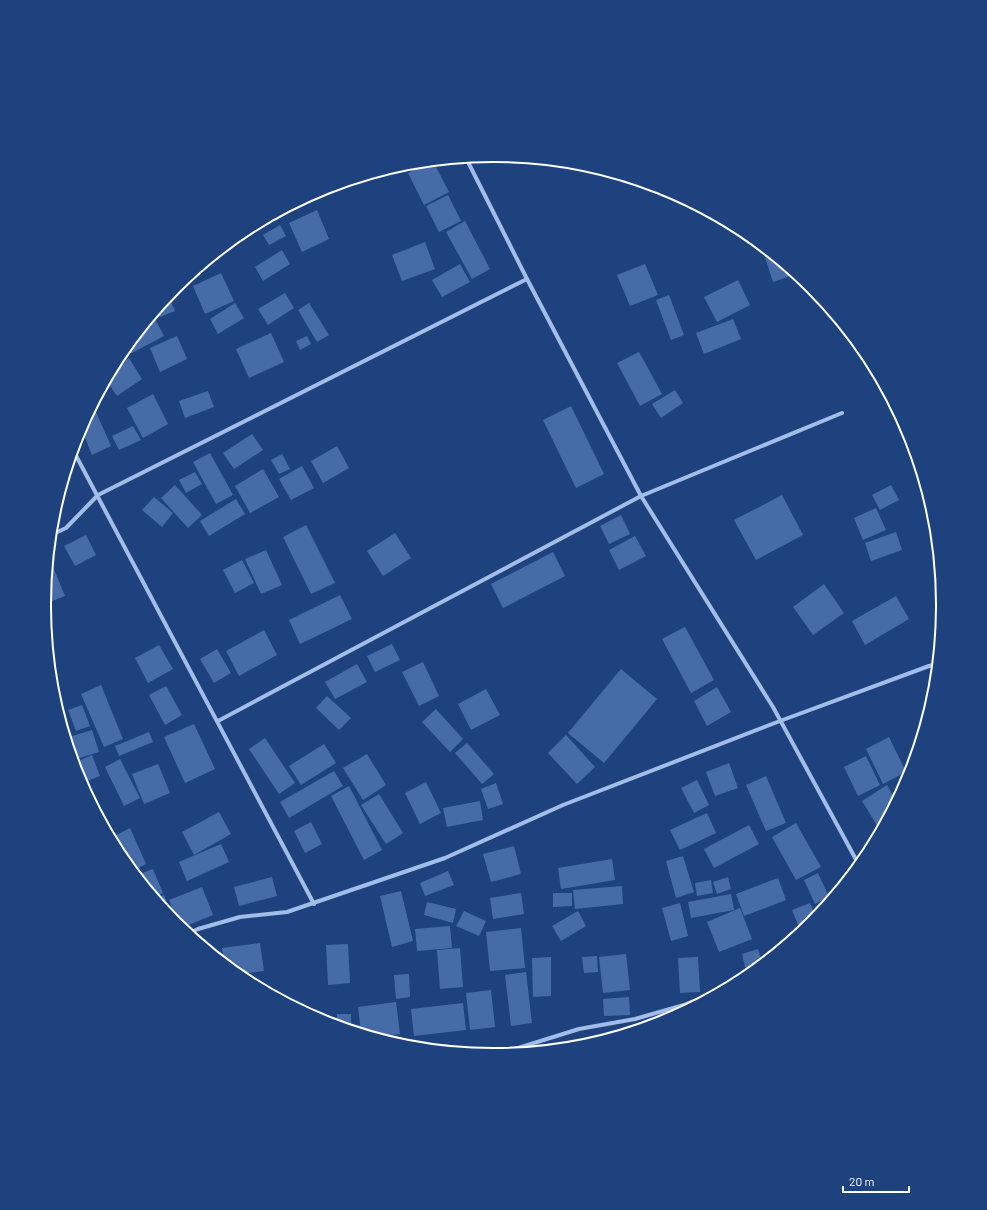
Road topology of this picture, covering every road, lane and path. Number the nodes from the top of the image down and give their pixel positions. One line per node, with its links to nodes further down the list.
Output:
1 (468, 163): 2 (street)
2 (527, 279): 5 (street); 6 (street)
3 (842, 413): 6 (street)
4 (77, 457): 5 (street)
5 (98, 495): 7 (street); 9 (street)
6 (641, 496): 9 (street); 10 (street)
7 (58, 532)
8 (932, 665): 11 (street)
9 (218, 721): 11 (street)
10 (856, 858)
11 (314, 904): 12 (street)
12 (194, 931)
13 (680, 1006): 14 (street)
14 (521, 1047)

